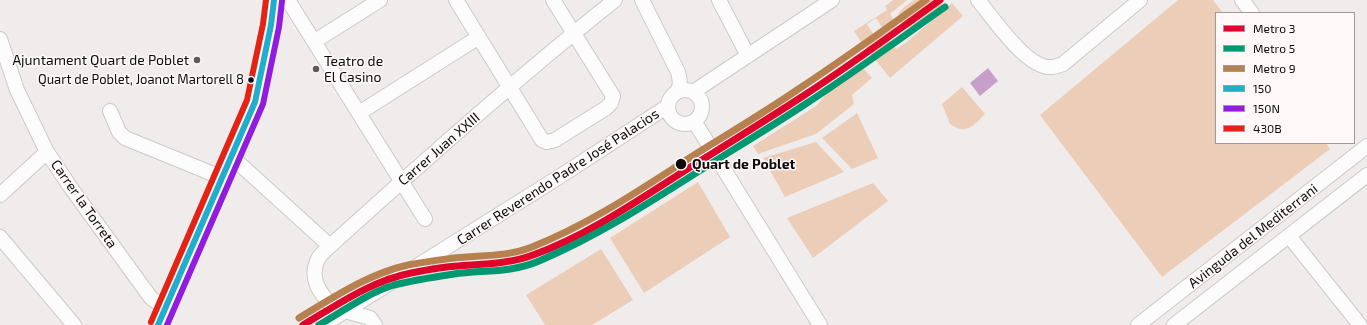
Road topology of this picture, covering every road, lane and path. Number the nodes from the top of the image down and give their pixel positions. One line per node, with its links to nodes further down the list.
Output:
1 (274, 0): 28 (street)
2 (288, 0): 17 (street)
3 (380, 0): 17 (street)
4 (456, 0): 15 (street)
5 (553, 0): 14 (street)
6 (615, 0): 14 (street, Carrer Juan XXIII)
7 (642, 0): 20 (street)
8 (720, 0): 18 (street)
9 (832, 0): 18 (street)
10 (978, 0): 11 (street)
11 (1140, 0)
12 (1242, 0): 13 (street)
13 (1251, 12)
14 (573, 34): 19 (street, Carrer Juan XXIII); 19 (street)
15 (479, 37): 19 (street); 24 (street)
16 (0, 39): 27 (street, Carrer la Torreta)
17 (314, 41): 24 (street)
18 (748, 56): 21 (street)
19 (510, 88): 31 (street, Carrer Juan XXIII)
20 (677, 92): 21 (street); 22 (street, Carrer Reverendo Padre José Palacios)
21 (693, 92): 25 (street)
22 (668, 106): 25 (street, Carrer Reverendo Padre José Palacios); 38 (street, Carrer Reverendo Padre José Palacios)
23 (110, 111): 30 (street)
24 (359, 113): 31 (street)
25 (694, 121): 43 (street)
26 (1360, 147): 44 (street, Avinguda del Mediterrani)
27 (47, 152): 32 (street); 37 (street, Carrer la Torreta)
28 (232, 157): 30 (street); 36 (street)
29 (1367, 175): 34 (street, Avinguda del Mediterrani)
30 (223, 178): 37 (street)
31 (402, 181): 33 (street); 36 (street, Carrer Juan XXIII)
32 (0, 195)
33 (425, 219)
34 (1289, 236): 45 (street, Avinguda del Mediterrani); 46 (street)
35 (0, 237): 39 (street)
36 (330, 246): 38 (street, Carrer Juan XXIII)
37 (165, 308): 40 (street)
38 (345, 311): 41 (street, Carrer Reverendo Padre José Palacios); 42 (street, Carrer Juan XXIII)
39 (74, 325)
40 (158, 325)
41 (323, 325)
42 (375, 325)
43 (820, 325)
44 (1138, 325)
45 (1174, 325)
46 (1360, 325)

